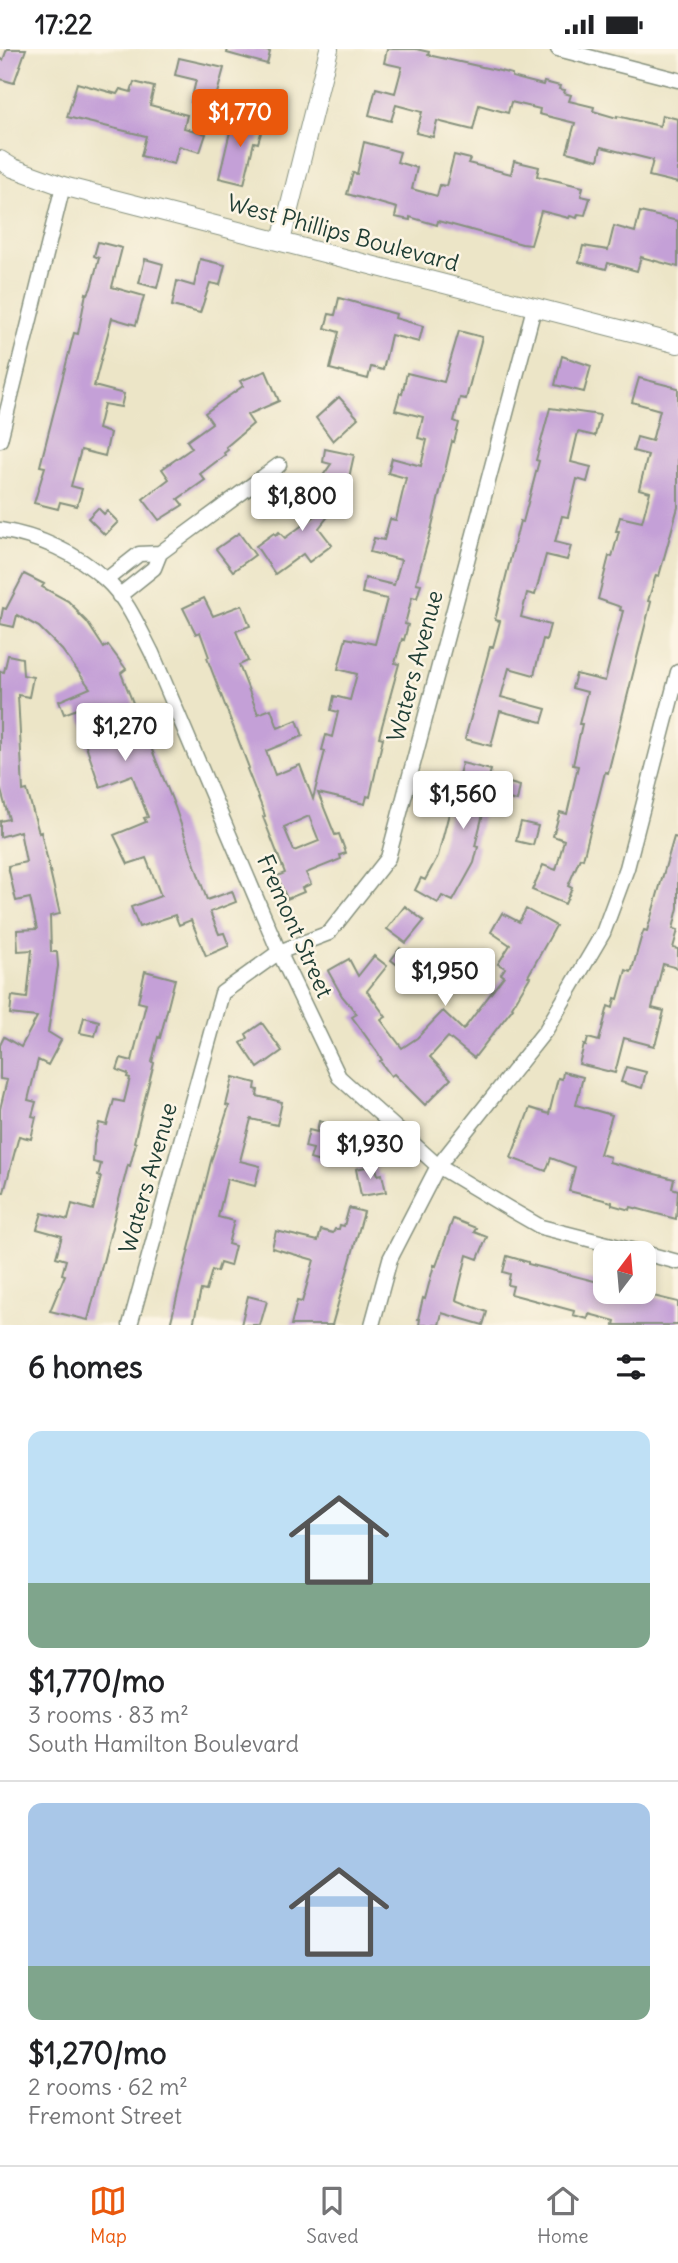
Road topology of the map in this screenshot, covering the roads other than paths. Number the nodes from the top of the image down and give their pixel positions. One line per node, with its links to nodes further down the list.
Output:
1 (329, 49): 6 (street)
2 (558, 49): 3 (street)
3 (678, 80)
4 (0, 160): 5 (street, West Phillips Boulevard)
5 (63, 186): 6 (street, West Phillips Boulevard); 9 (street)
6 (281, 241): 7 (street, West Phillips Boulevard)
7 (534, 307): 8 (street, West Phillips Boulevard); 16 (street, Waters Avenue)
8 (678, 344)
9 (0, 440)
10 (279, 465): 12 (street)
11 (0, 530): 13 (street, Fremont Street)
12 (160, 553): 13 (street); 14 (street)
13 (106, 580): 14 (street, Fremont Street)
14 (119, 596): 16 (street, Fremont Street)
15 (678, 672): 17 (street)
16 (279, 951): 17 (street, Fremont Street); 21 (street, Waters Avenue)
17 (438, 1166): 18 (street, Fremont Street); 22 (street)
18 (596, 1241)
19 (656, 1256): 20 (street, Fremont Street)
20 (678, 1262)
21 (130, 1325)
22 (372, 1325)

